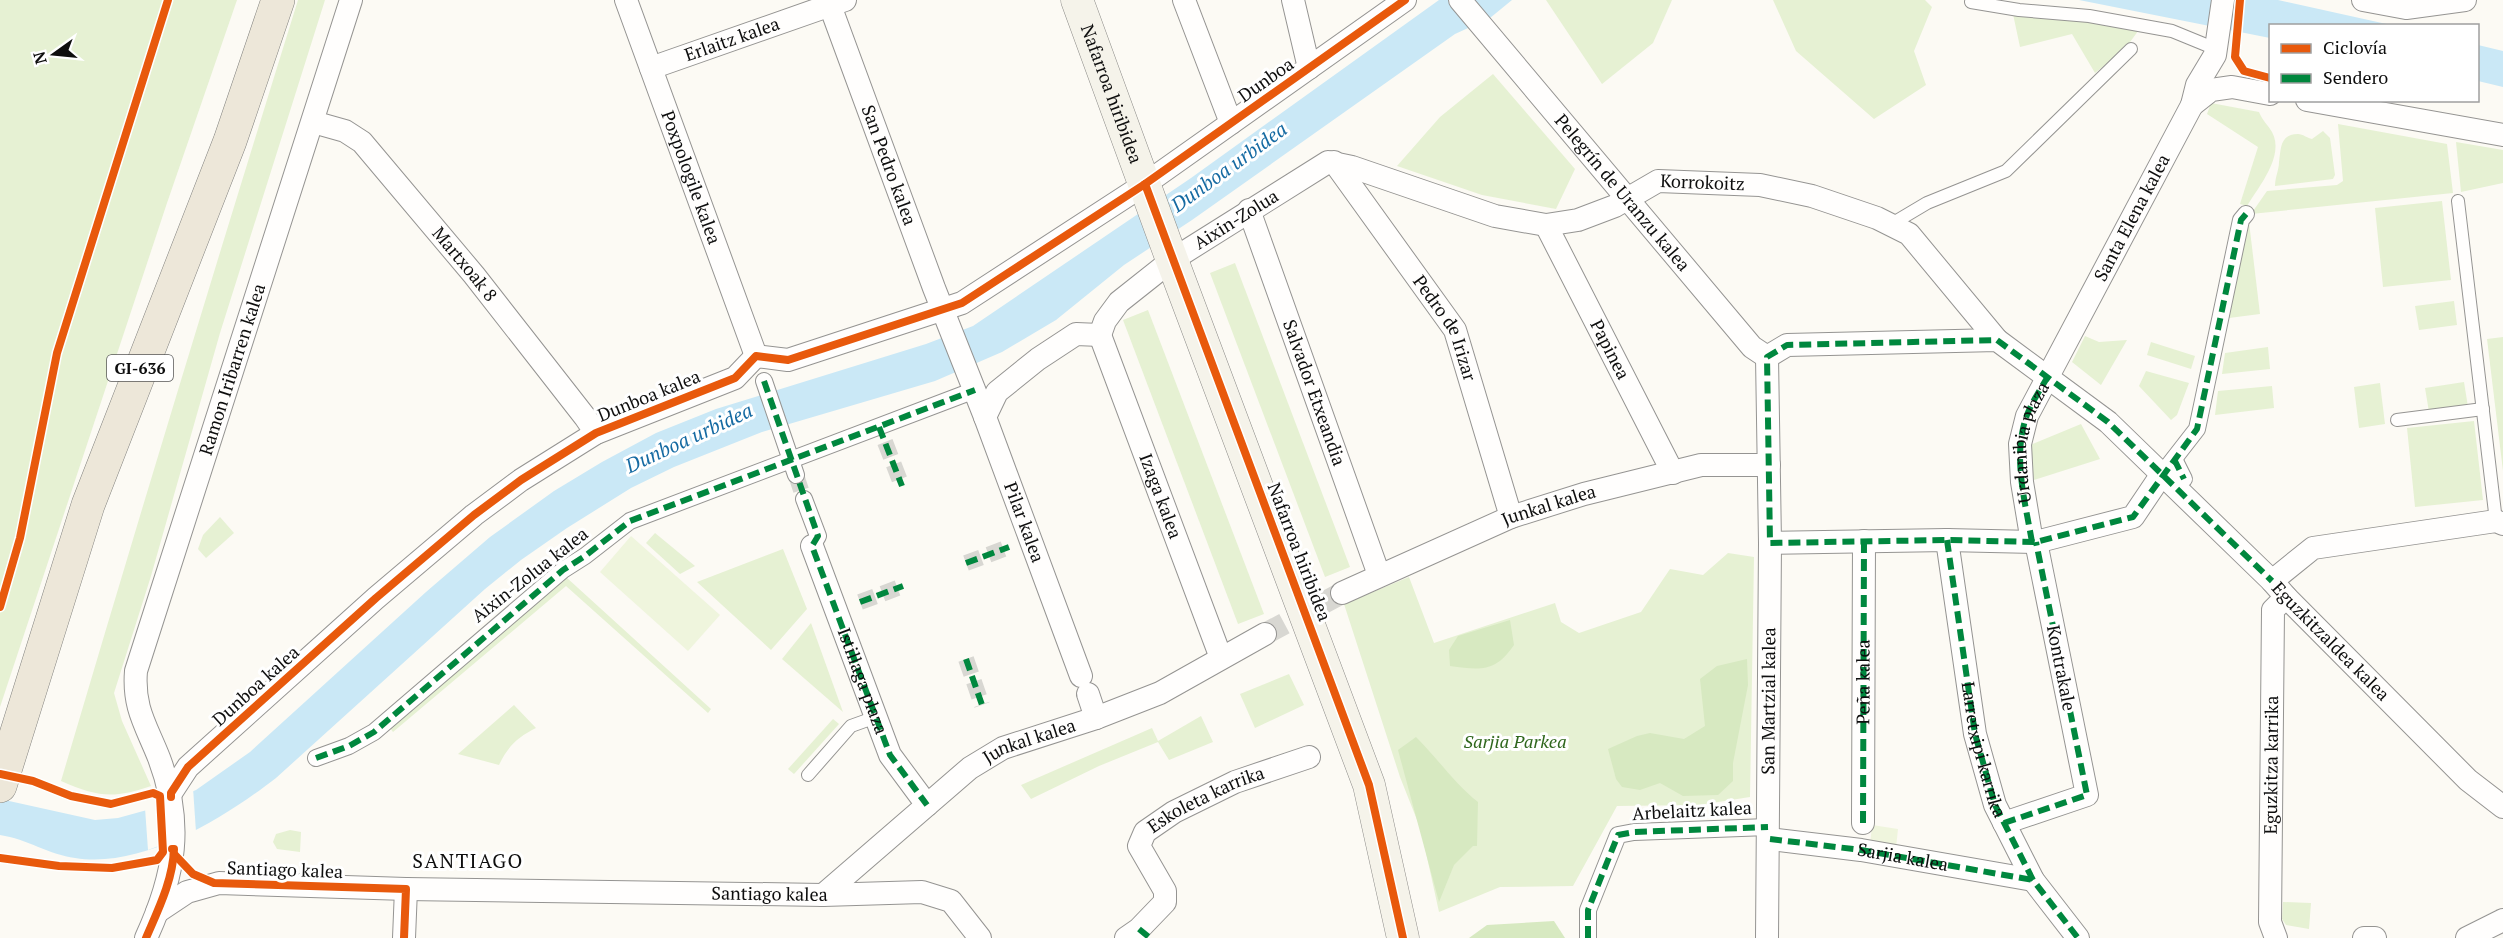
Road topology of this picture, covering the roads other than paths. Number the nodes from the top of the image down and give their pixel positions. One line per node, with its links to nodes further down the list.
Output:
1 (278, 0): 71 (main road, GI-636)
2 (351, 0): 22 (street, Ramon Iribarren kalea)
3 (626, 0): 16 (street, Poxpologile kalea)
4 (1077, 0): 26 (main road, Nafarroa hiribidea)
5 (1184, 0): 23 (street)
6 (1293, 0): 17 (street)
7 (1405, 0): 17 (street, Dunboa)
8 (1460, 0): 27 (street, Pelegrín de Uranzu kalea)
9 (2223, 0): 14 (street)
10 (2363, 0): 11 (street)
11 (2465, 0)
12 (834, 2): 16 (street, Erlaitz kalea); 34 (street, San Pedro kalea)
13 (1971, 2): 14 (lane)
14 (2217, 47): 18 (street); 21 (street, Santa Elena kalea)
15 (2131, 49): 32 (lane)
16 (651, 68): 37 (street, Poxpologile kalea)
17 (1309, 68): 23 (street, Dunboa)
18 (2232, 87): 19 (street); 21 (street)
19 (2269, 94)
20 (2318, 102): 24 (street)
21 (2192, 105): 39 (street, Santa Elena kalea)
22 (313, 122): 45 (street, Martxoak 8); 66 (street, Ramon Iribarren kalea)
23 (1231, 123): 26 (street, Dunboa)
24 (2503, 135)
25 (1334, 162): 29 (street, Aixin-Zolua); 31 (street, Korrokoitz); 52 (street, Pedro de Irizar)
26 (1145, 184): 33 (main road, Nafarroa hiribidea); 34 (street)
27 (1628, 197): 31 (street, Korrokoitz); 32 (street, Korrokoitz); 38 (street, Pelegrín de Uranzu kalea)
28 (2458, 201): 42 (lane)
29 (1249, 210): 33 (street, Aixin-Zolua); 59 (street, Salvador Etxeandia)
30 (2246, 214): 47 (street)
31 (1546, 225): 49 (street, Papinea)
32 (1890, 225): 36 (street, Korrokoitz)
33 (1172, 260): 35 (street, Aixin-Zolua); 89 (main road, Nafarroa hiribidea)
34 (946, 320): 37 (street); 40 (street, San Pedro kalea)
35 (1100, 334): 43 (street); 63 (street, Izaga kalea)
36 (1996, 340): 38 (street); 39 (street, Urdanibia plaza)
37 (756, 356): 45 (street, Dunboa kalea)
38 (1767, 357): 46 (street)
39 (2047, 378): 47 (street, Eguzkitzaldea kalea); 56 (street, Urdanibia plaza)
40 (971, 380): 43 (street, Pilar kalea); 48 (street, Aixin-Zolua kalea)
41 (764, 381): 48 (street)
42 (2483, 409): 44 (lane); 53 (lane)
43 (985, 417): 65 (street, Pilar kalea)
44 (2397, 420)
45 (596, 433): 67 (street, Dunboa kalea)
46 (1769, 465): 49 (street, Junkal kalea); 57 (street, San Martzial kalea)
47 (2168, 467): 50 (street); 56 (street); 60 (street, Eguzkitzaldea kalea)
48 (794, 468): 69 (street, Aixin-Zolua kalea)
49 (1673, 473): 52 (street, Junkal kalea)
50 (2184, 479)
51 (804, 499): 58 (street)
52 (1511, 517): 59 (street, Junkal kalea)
53 (2501, 521): 60 (street)
54 (1947, 540): 55 (street); 56 (street); 76 (street, Larretxipi karrika)
55 (1864, 541): 57 (street); 75 (street, Peña kalea)
56 (2034, 542): 76 (street, Kontrakale)
57 (1770, 543): 77 (street, San Martzial kalea)
58 (813, 546): 64 (street, Istillaga plaza)
59 (1379, 575): 61 (street, Junkal kalea)
60 (2279, 589): 74 (street, Eguzkitzaldea kalea); 93 (street, Eguzkitza karrika)
61 (1342, 593)
62 (1264, 634): 63 (street, Junkal kalea)
63 (1221, 658): 65 (street, Junkal kalea)
64 (876, 717): 70 (lane); 73 (street, Istillaga plaza)
65 (1096, 718): 73 (street, Junkal kalea)
66 (152, 739): 67 (street); 72 (street, Ramon Iribarren kalea)
67 (201, 755): 72 (street, Dunboa kalea)
68 (1309, 756): 85 (street, Eskoleta karrika)
69 (316, 758)
70 (808, 775)
71 (0, 786)
72 (171, 795): 78 (street, Ramon Iribarren kalea)
73 (927, 805): 82 (street, Junkal kalea)
74 (2503, 807)
75 (1863, 823)
76 (2004, 823): 79 (street, Larretxipi karrika)
77 (1769, 833): 79 (street, Sarjia kalea); 90 (street, Arbelaitz kalea); 91 (street, San Martzial kalea)
78 (174, 848): 80 (street, Santiago kalea); 83 (street, Ramon Iribarren kalea)
79 (2033, 880): 92 (street, Larretxipi karrika)
80 (214, 883): 81 (street, Santiago kalea); 83 (street, Santiago kalea)
81 (406, 889): 82 (street, Santiago kalea); 87 (street)
82 (823, 896): 88 (street, Santiago kalea)
83 (157, 912): 86 (street, Ramon Iribarren kalea)
84 (2503, 920): 96 (street)
85 (1139, 935)
86 (146, 938)
87 (404, 938)
88 (980, 938)
89 (1403, 938)
90 (1588, 938)
91 (1767, 938)
92 (2078, 938)
93 (2277, 938)
94 (2364, 938): 95 (street)
95 (2375, 938)
96 (2467, 938)

